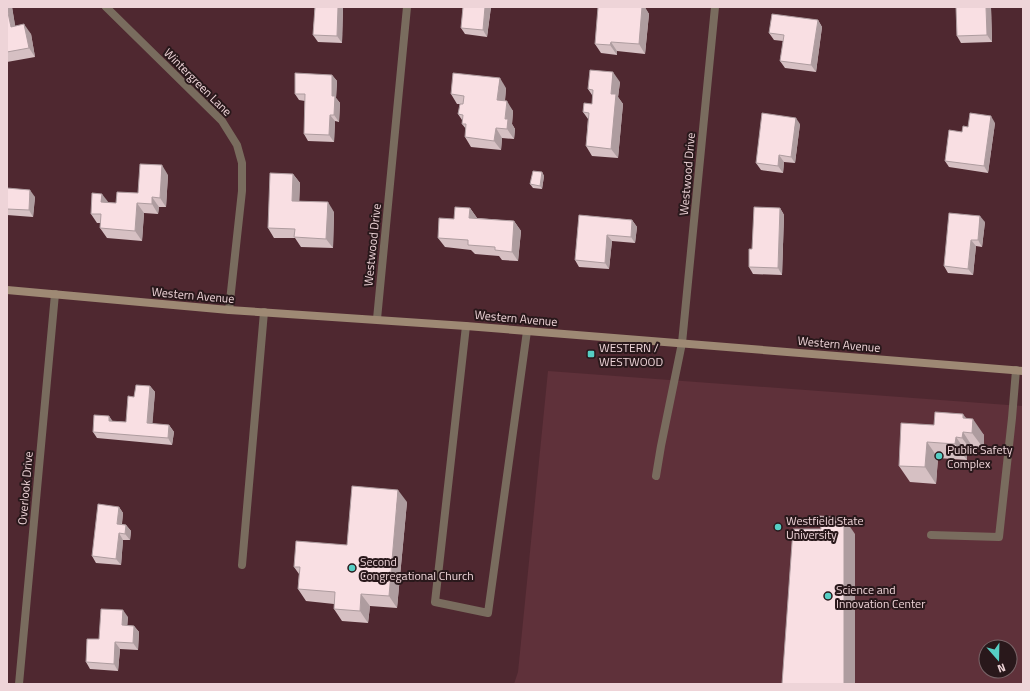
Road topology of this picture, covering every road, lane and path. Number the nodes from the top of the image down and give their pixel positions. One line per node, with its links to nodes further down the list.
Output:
1 (106, 7): 6 (street, Wintergreen Lane)
2 (407, 7): 8 (street, Westwood Drive)
3 (715, 7): 11 (street, Westwood Drive)
4 (7, 290): 5 (main road, Western Avenue)
5 (55, 294): 6 (main road, Western Avenue); 16 (street, Overlook Drive)
6 (229, 310): 7 (main road, Western Avenue)
7 (264, 312): 8 (main road, Western Avenue); 15 (street)
8 (377, 319): 9 (main road, Western Avenue)
9 (466, 326): 10 (main road, Western Avenue); 10 (street)
10 (527, 331): 11 (main road, Western Avenue)
11 (682, 343): 12 (main road, Western Avenue); 13 (street, Westwood Drive)
12 (1019, 370): 14 (street)
13 (656, 476)
14 (931, 535)
15 (242, 565)
16 (19, 684)

